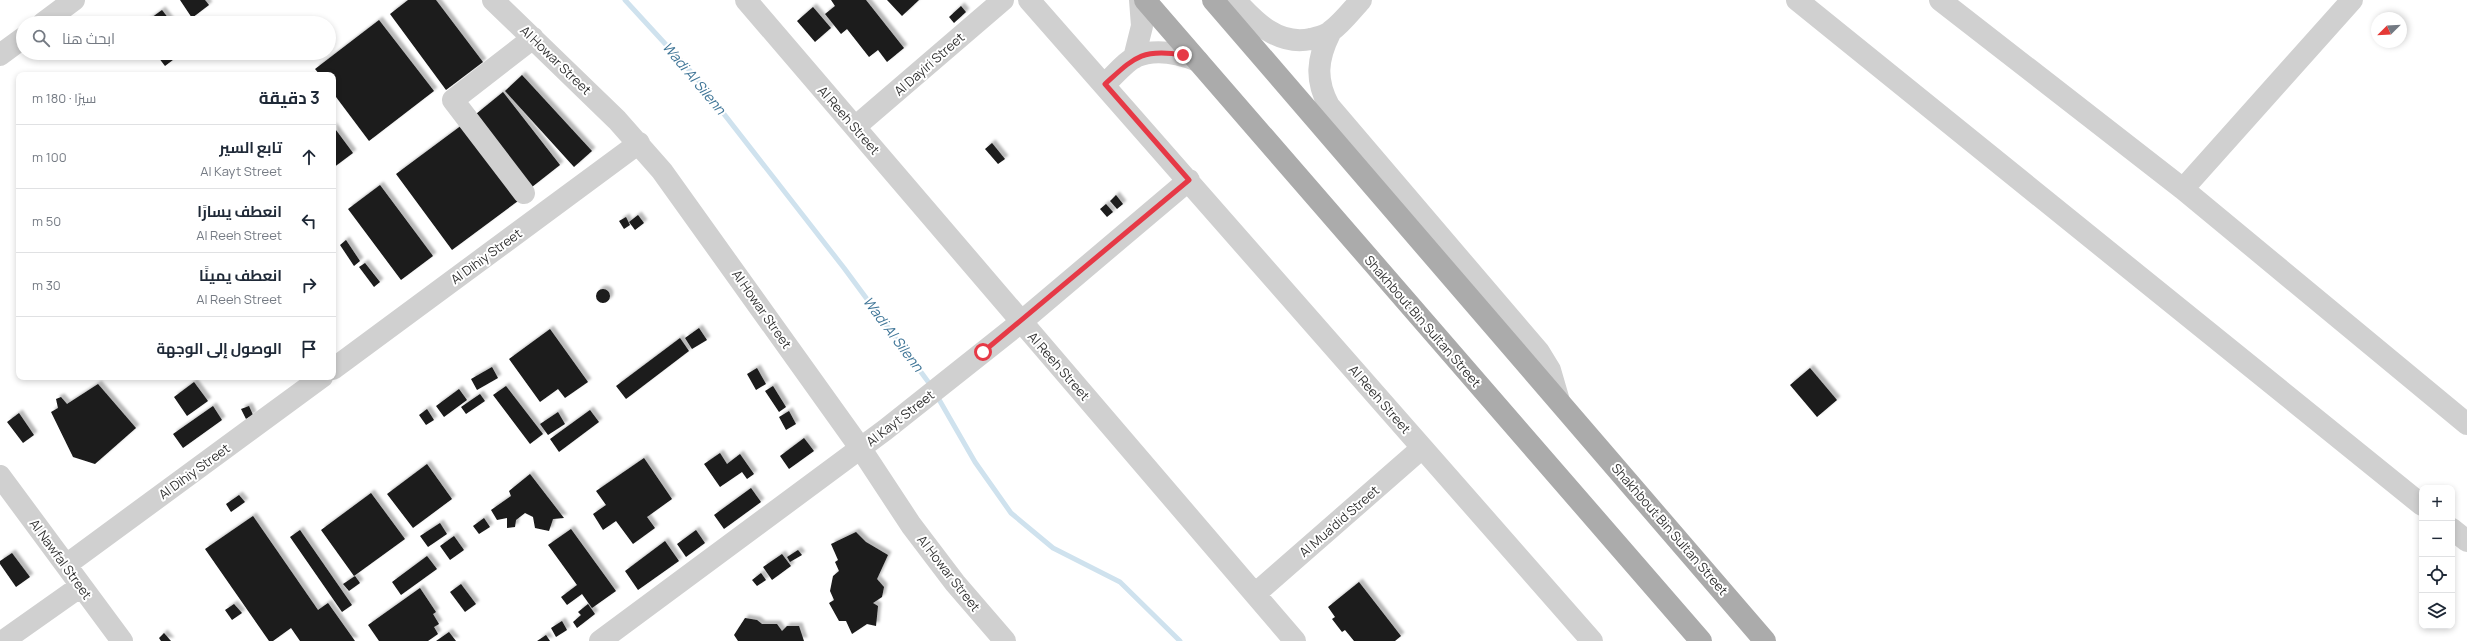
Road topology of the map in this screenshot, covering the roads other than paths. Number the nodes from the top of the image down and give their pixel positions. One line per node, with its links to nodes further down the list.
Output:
1 (74, 0): 14 (street)
2 (493, 0): 16 (street, Al Howar Street)
3 (746, 0): 22 (street, Al Reeh Street)
4 (1003, 0): 22 (street, Al Dayiri Street)
5 (1029, 0): 21 (street, Al Reeh Street)
6 (1140, 0): 19 (street)
7 (1146, 0): 20 (main road, Shakhbout Bin Sultan Street)
8 (1213, 0): 30 (main road, Shakhbout Bin Sultan Street)
9 (1236, 0): 15 (street)
10 (1361, 0): 15 (street)
11 (1797, 0): 35 (street)
12 (1940, 0): 25 (street)
13 (2352, 0): 25 (street)
14 (52, 16)
15 (1330, 33): 30 (street)
16 (533, 38): 23 (street, Al Howar Street); 26 (street)
17 (16, 43): 18 (street)
18 (0, 55)
19 (1134, 58): 20 (street); 21 (street)
20 (1198, 61): 47 (main road, Shakhbout Bin Sultan Street)
21 (1105, 84): 24 (street, Al Reeh Street)
22 (855, 127): 27 (street, Al Reeh Street)
23 (639, 143): 28 (street, Al Dihiy Street); 33 (street, Al Howar Street)
24 (1189, 180): 27 (street, Al Kayt Street); 32 (street, Al Reeh Street)
25 (2183, 190): 31 (street)
26 (524, 193)
27 (1021, 322): 33 (street, Al Kayt Street); 40 (street, Al Reeh Street)
28 (336, 367)
29 (318, 380): 38 (street, Al Dihiy Street)
30 (1559, 401): 48 (main road, Shakhbout Bin Sultan Street)
31 (2467, 424)
32 (1422, 448): 40 (street, Al Mua'did Street); 46 (street, Al Reeh Street)
33 (861, 449): 43 (street, Al Kayt Street); 44 (street, Al Howar Street)
34 (0, 476): 38 (street, Al Nawfal Street)
35 (2419, 503)
36 (2455, 531): 37 (street)
37 (2467, 541)
38 (66, 565): 39 (street, Al Nawfal Street)
39 (81, 586): 41 (street); 42 (street, Al Nawfal Street)
40 (1255, 594): 45 (street, Al Reeh Street)
41 (3, 641)
42 (122, 641)
43 (600, 641)
44 (1005, 641)
45 (1295, 641)
46 (1592, 641)
47 (1701, 641)
48 (1766, 641)

